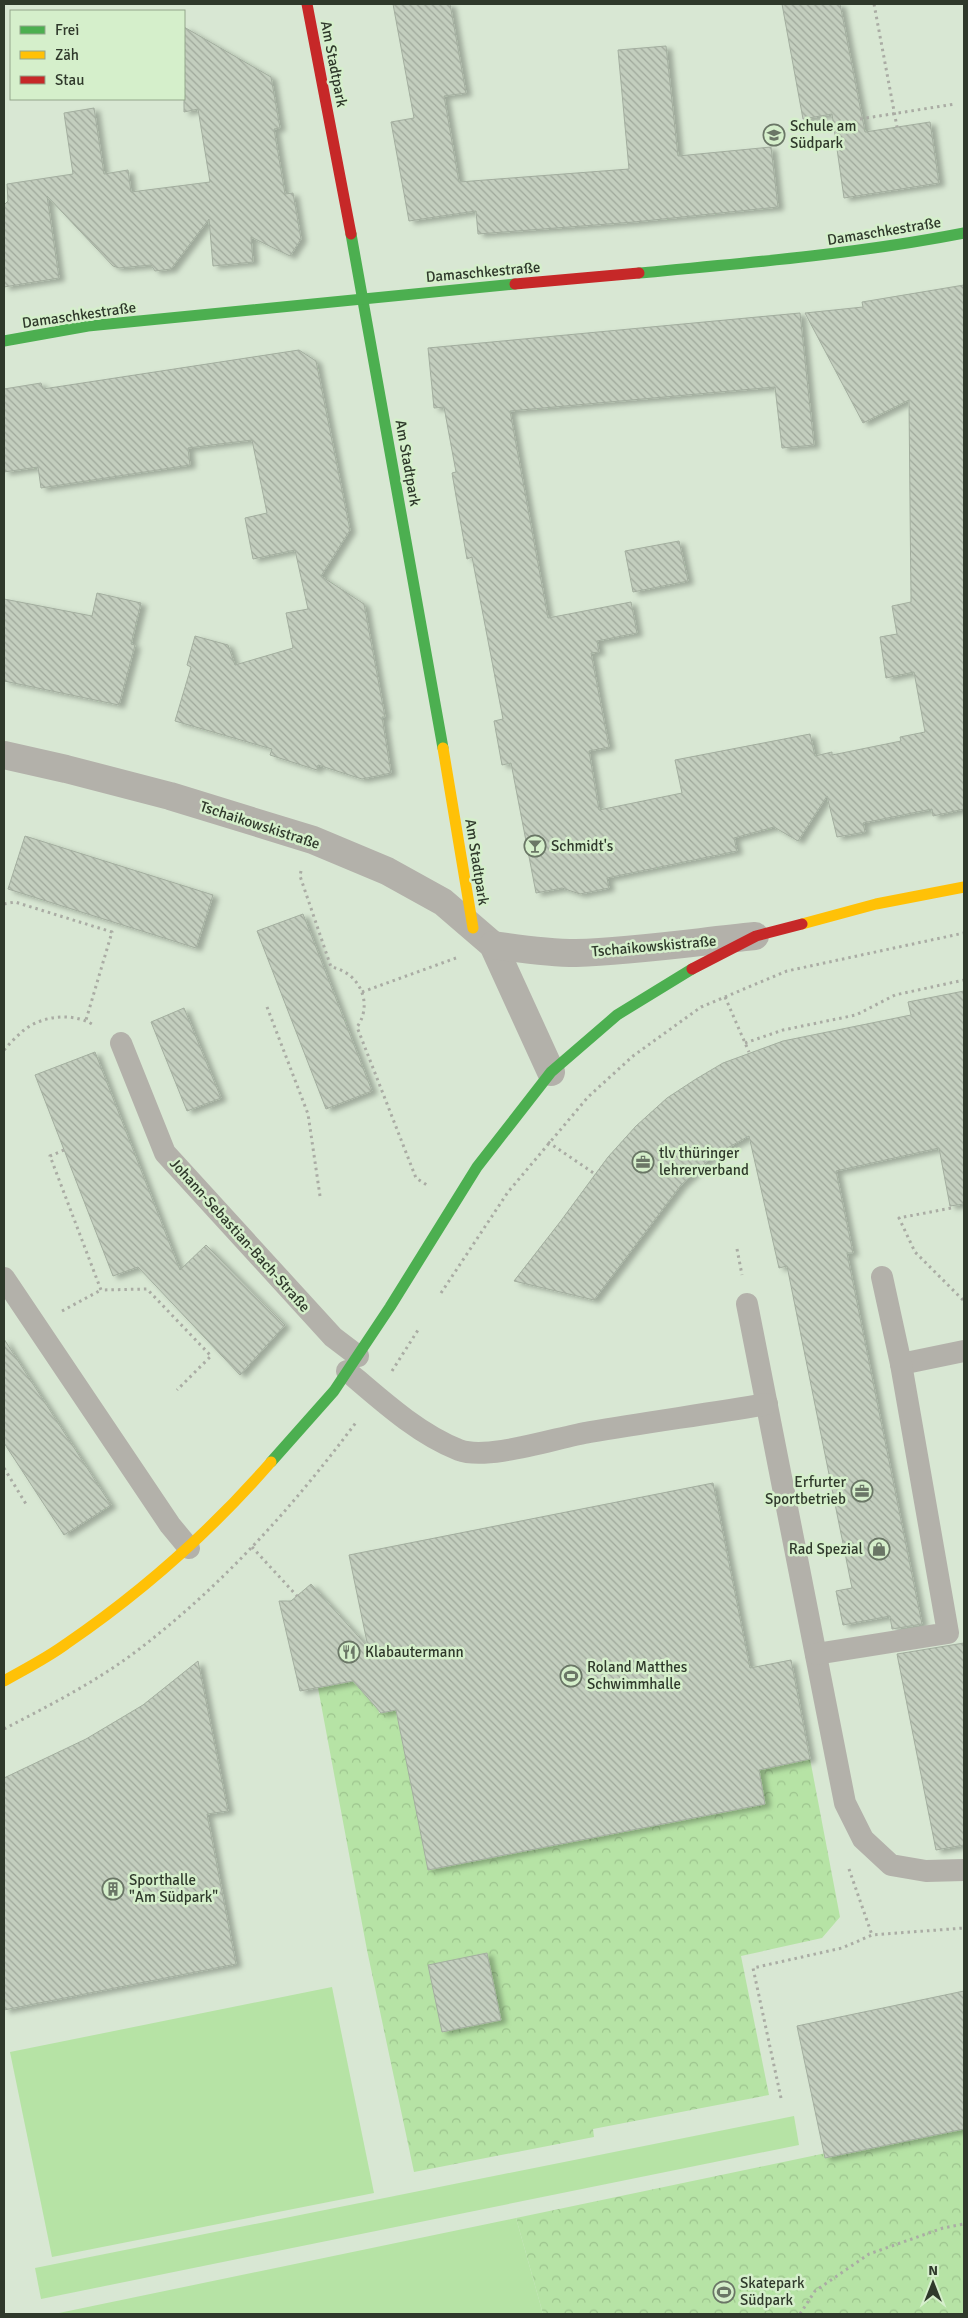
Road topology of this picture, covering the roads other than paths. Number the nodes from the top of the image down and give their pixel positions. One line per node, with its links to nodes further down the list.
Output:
1 (307, 4): 3 (street, Am Stadtpark)
2 (964, 233): 3 (street, Damaschkestraße)
3 (364, 298): 4 (street, Damaschkestraße); 7 (street, Am Stadtpark)
4 (4, 342)
5 (4, 755): 7 (street, Tschaikowskistraße)
6 (964, 886): 8 (street, Tschaikowskistraße)
7 (483, 936): 8 (street, Tschaikowskistraße); 10 (street, Tschaikowskistraße)
8 (756, 936): 10 (street, Tschaikowskistraße)
9 (121, 1043): 15 (lane, Johann-Sebastian-Bach-Straße)
10 (552, 1072): 15 (street)
11 (882, 1277): 16 (lane)
12 (4, 1278): 18 (lane)
13 (747, 1304): 17 (lane)
14 (964, 1351): 16 (lane)
15 (352, 1364): 17 (lane, Johann-Sebastian-Bach-Straße); 18 (street)
16 (901, 1364): 19 (lane)
17 (767, 1404): 19 (lane)
18 (189, 1548): 20 (street)
19 (816, 1654): 21 (lane)
20 (4, 1681)
21 (964, 1870)

